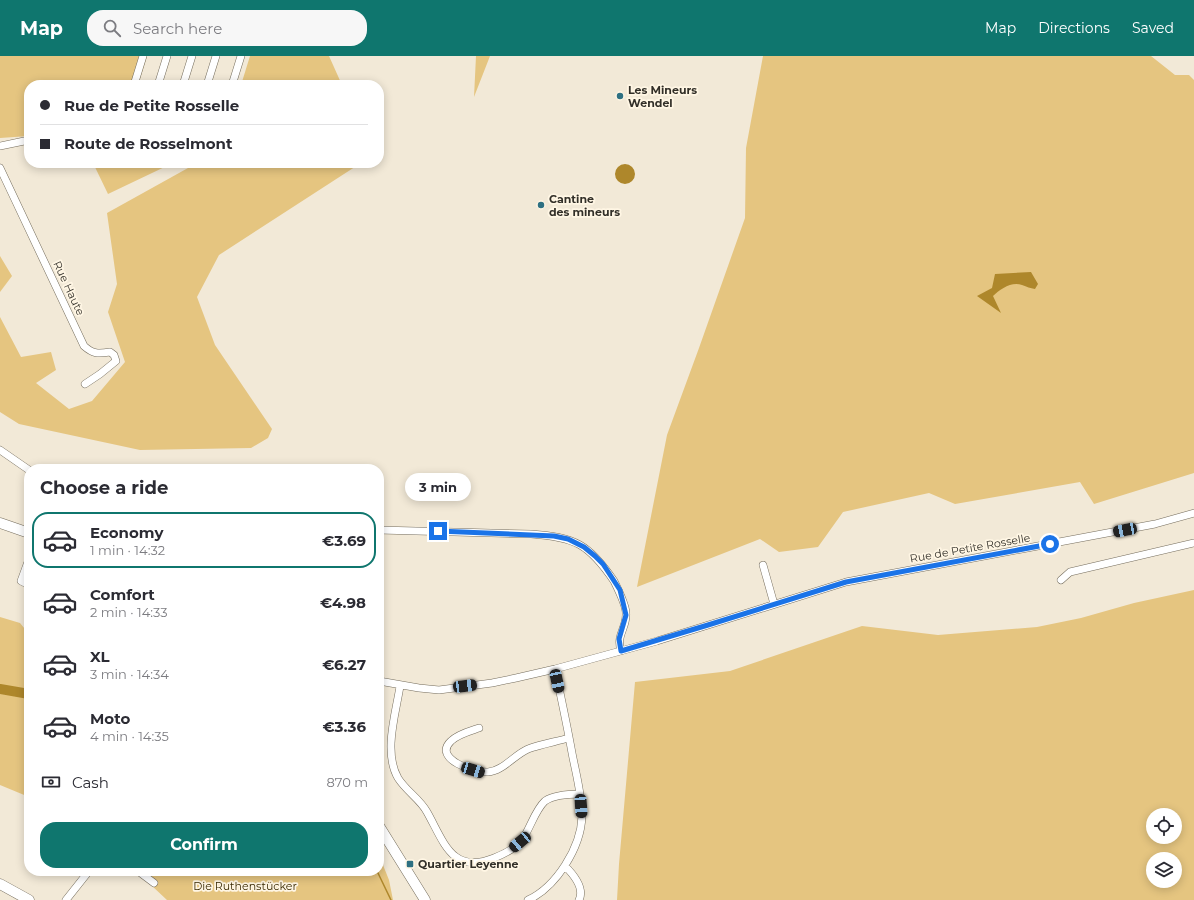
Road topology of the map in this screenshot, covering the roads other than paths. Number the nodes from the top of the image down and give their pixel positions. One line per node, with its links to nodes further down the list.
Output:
1 (143, 56): 6 (street)
2 (167, 56): 7 (street)
3 (192, 56): 8 (street)
4 (216, 56): 9 (street)
5 (241, 56): 10 (street)
6 (137, 80)
7 (160, 80)
8 (185, 80)
9 (209, 80)
10 (234, 80)
11 (24, 141): 12 (street)
12 (0, 146)
13 (0, 168): 14 (street, Rue Haute)
14 (86, 384)
15 (0, 450): 16 (street)
16 (24, 467)
17 (1194, 513): 26 (street, Rue de Petite Rosselle)
18 (0, 523): 20 (main road)
19 (384, 530): 27 (street)
20 (24, 531)
21 (1194, 543): 24 (street)
22 (763, 565): 26 (street)
23 (24, 573): 25 (street)
24 (1060, 580)
25 (24, 582)
26 (774, 604): 27 (street, Rue de Petite Rosselle)
27 (621, 651): 28 (street, Rue de Petite Rosselle)
28 (555, 669): 30 (street, Rue de Petite Rosselle); 32 (street)
29 (384, 682): 30 (street, Rue de Petite Rosselle)
30 (400, 686): 33 (street)
31 (479, 728): 32 (street)
32 (569, 738): 33 (street)
33 (580, 794): 35 (street)
34 (384, 834): 42 (main road)
35 (564, 866): 43 (street); 44 (street)
36 (85, 876): 41 (street)
37 (145, 876): 38 (street)
38 (154, 883)
39 (0, 884): 40 (main road)
40 (29, 900)
41 (66, 900)
42 (425, 900)
43 (528, 900)
44 (579, 900)

